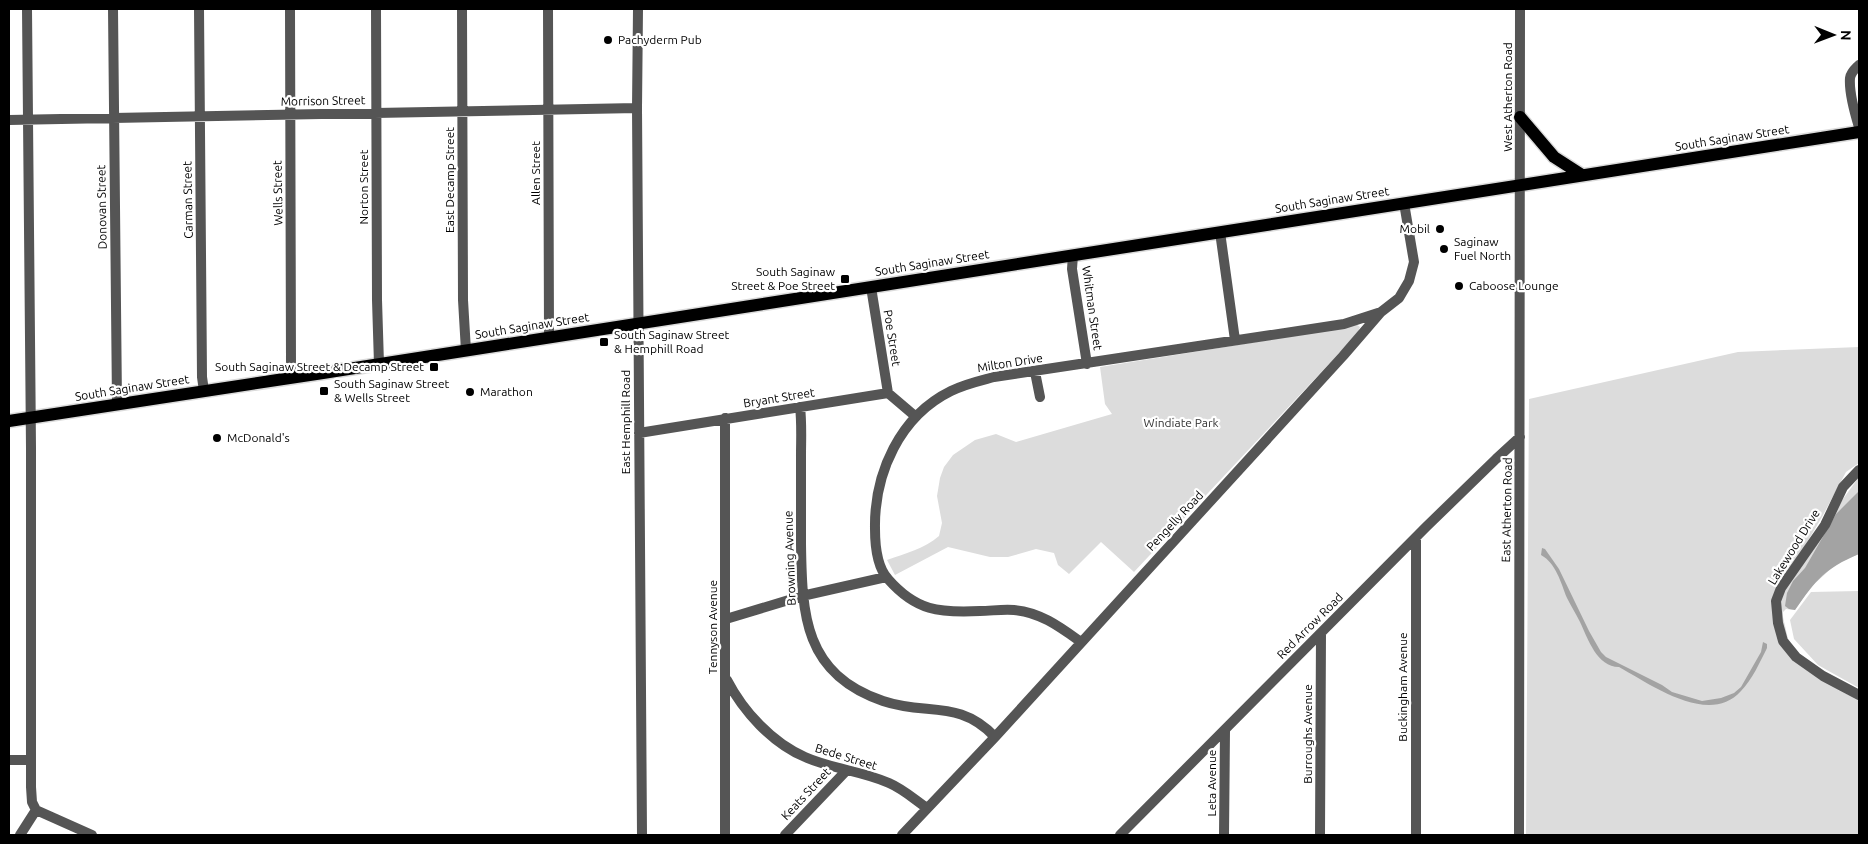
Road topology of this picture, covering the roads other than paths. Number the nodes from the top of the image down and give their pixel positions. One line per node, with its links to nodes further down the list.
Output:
1 (27, 9): 19 (street)
2 (113, 9): 16 (street, Donovan Street)
3 (199, 9): 17 (street, Carman Street)
4 (290, 9): 15 (street, Wells Street)
5 (376, 9): 14 (street, Norton Street)
6 (462, 9): 13 (street, East Decamp Street)
7 (548, 9): 12 (street, Allen Street)
8 (638, 9): 11 (street, East Hemphill Road)
9 (1520, 9): 18 (street, West Atherton Road)
10 (1859, 65): 21 (street)
11 (637, 108): 12 (street, Morrison Street); 30 (street, East Hemphill Road)
12 (548, 110): 13 (street, Morrison Street); 31 (street, Allen Street)
13 (462, 111): 14 (street, Morrison Street); 33 (street, East Decamp Street)
14 (376, 113): 15 (street, Morrison Street); 34 (street, Norton Street)
15 (290, 114): 17 (street, Morrison Street); 37 (street, Wells Street)
16 (113, 117): 17 (street, Morrison Street); 19 (street, Morrison Street); 41 (street, Donovan Street)
17 (199, 117): 38 (street, Carman Street)
18 (1520, 117): 23 (main road); 24 (street, West Atherton Road)
19 (27, 119): 20 (street, Morrison Street); 44 (street)
20 (9, 120)
21 (1859, 127)
22 (1859, 132): 23 (main road, South Saginaw Street)
23 (1582, 175): 24 (main road, South Saginaw Street)
24 (1520, 184): 25 (main road, South Saginaw Street); 48 (street, East Atherton Road)
25 (1404, 203): 26 (main road, South Saginaw Street); 29 (street, Pengelly Road)
26 (1220, 232): 27 (main road, South Saginaw Street); 32 (street)
27 (1073, 255): 28 (main road, South Saginaw Street); 35 (street, Whitman Street)
28 (871, 287): 30 (main road, South Saginaw Street); 39 (street, Poe Street)
29 (1381, 312): 32 (street, Milton Drive); 55 (street, Pengelly Road)
30 (638, 323): 31 (main road, South Saginaw Street); 47 (street, East Hemphill Road)
31 (549, 337): 33 (main road, South Saginaw Street)
32 (1235, 340): 35 (street, Milton Drive)
33 (466, 351): 34 (main road, South Saginaw Street)
34 (379, 364): 37 (main road, South Saginaw Street)
35 (1087, 364): 36 (street, Milton Drive)
36 (1035, 372): 40 (street); 43 (street, Milton Drive)
37 (293, 377): 38 (main road, South Saginaw Street)
38 (204, 391): 41 (main road, South Saginaw Street)
39 (888, 393): 42 (street, Bryant Street); 43 (street)
40 (1040, 397)
41 (117, 404): 44 (main road, South Saginaw Street)
42 (800, 407): 45 (street, Bryant Street); 52 (street, Browning Avenue)
43 (915, 416): 51 (street, Milton Drive)
44 (30, 418): 46 (main road, South Saginaw Street); 61 (street)
45 (725, 418): 47 (street, Bryant Street); 53 (street, Tennyson Avenue)
46 (9, 421)
47 (639, 433): 67 (street, East Hemphill Road)
48 (1520, 437): 50 (street, Red Arrow Road); 75 (street, East Atherton Road)
49 (1859, 470): 57 (street, Lakewood Drive)
50 (1416, 538): 54 (street, Red Arrow Road); 74 (street, Buckingham Avenue)
51 (886, 577): 52 (street); 55 (street, Milton Drive)
52 (802, 596): 53 (street); 59 (street, Browning Avenue)
53 (726, 619): 56 (street, Tennyson Avenue)
54 (1321, 632): 58 (street, Red Arrow Road); 73 (street, Burroughs Avenue)
55 (1080, 642): 59 (street, Pengelly Road)
56 (726, 677): 62 (street, Bede Street); 68 (street, Tennyson Avenue)
57 (1859, 695)
58 (1224, 731): 71 (street, Red Arrow Road); 72 (street, Leta Avenue)
59 (995, 737): 63 (street, Pengelly Road)
60 (9, 760): 61 (street)
61 (30, 760): 64 (street)
62 (846, 771): 63 (street, Bede Street); 69 (street, Keats Street)
63 (927, 808): 70 (street, Pengelly Road)
64 (36, 810): 65 (street); 66 (street)
65 (20, 835)
66 (92, 835)
67 (642, 835)
68 (725, 835)
69 (785, 835)
70 (902, 835)
71 (1120, 835)
72 (1224, 835)
73 (1320, 835)
74 (1416, 835)
75 (1518, 835)

